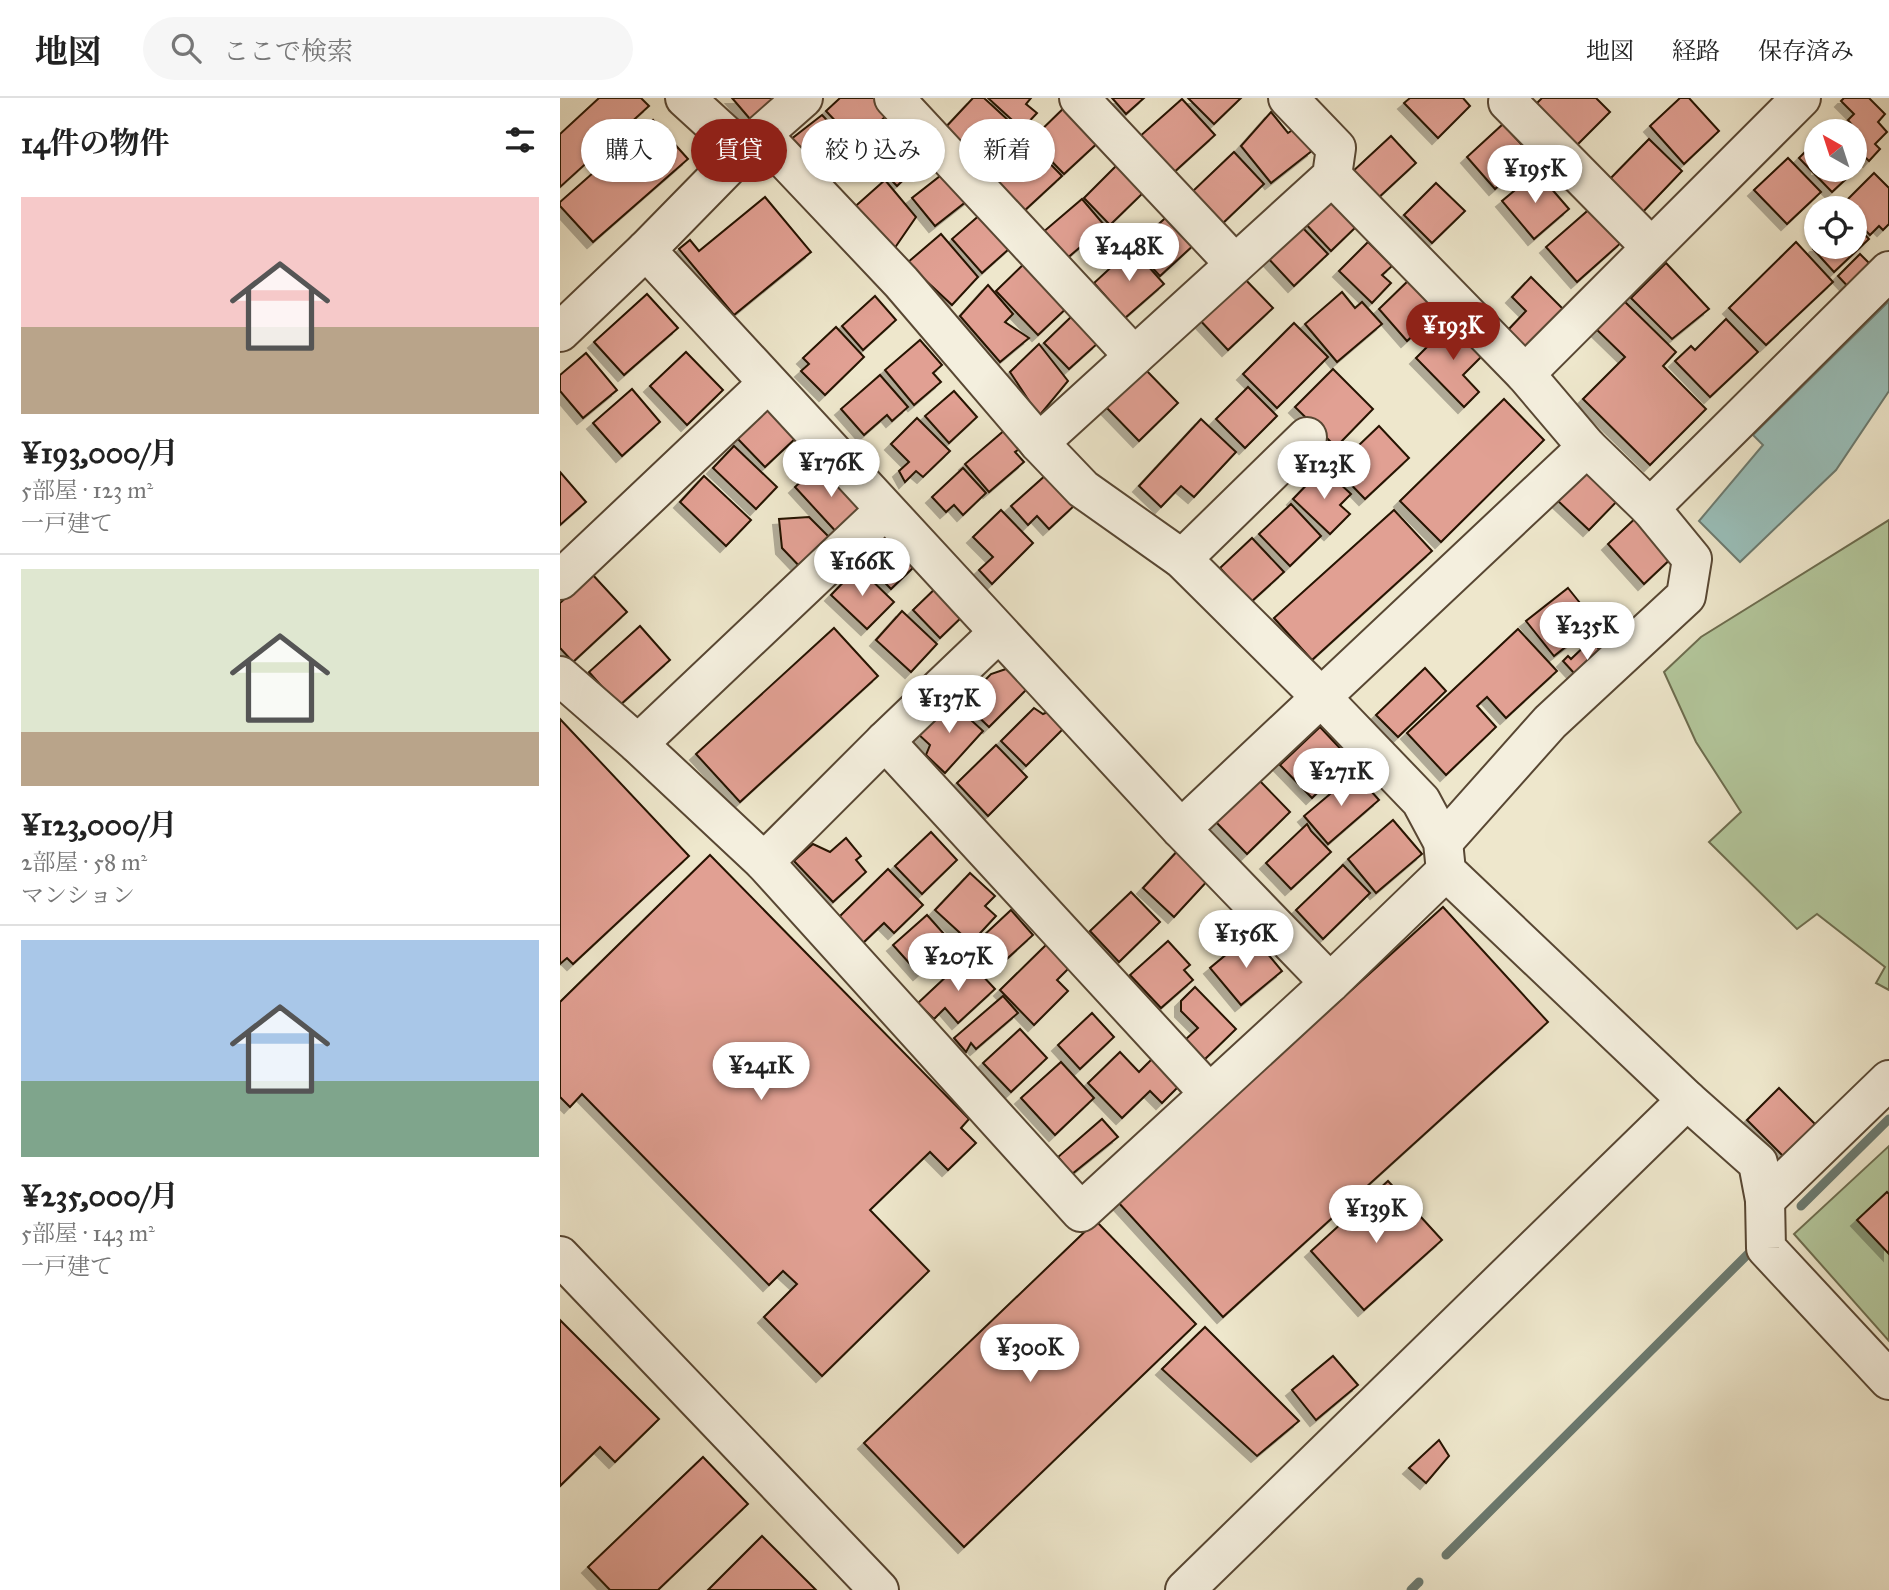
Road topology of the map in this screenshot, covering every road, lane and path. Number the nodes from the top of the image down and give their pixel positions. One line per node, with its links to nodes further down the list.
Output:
1 (803, 98): 9 (street)
2 (894, 98): 18 (street)
3 (1079, 98): 15 (street)
4 (1288, 98): 11 (street)
5 (1511, 98): 13 (street)
6 (1801, 98): 13 (street)
7 (691, 100): 8 (street)
8 (718, 119)
9 (779, 119)
10 (787, 176): 22 (street)
11 (1332, 176): 15 (street); 19 (street)
12 (713, 182): 14 (street)
13 (1651, 247): 19 (street)
14 (646, 250): 17 (street); 20 (street)
15 (1235, 264): 18 (street)
16 (1889, 271): 24 (street)
17 (560, 332)
18 (1134, 356): 22 (street)
19 (1525, 374): 23 (street)
20 (768, 383): 25 (street); 27 (street)
21 (1307, 437): 26 (street)
22 (1039, 443): 26 (street)
23 (1587, 447): 24 (street); 30 (street)
24 (1650, 508): 34 (street)
25 (885, 510): 28 (street); 32 (street)
26 (1182, 559): 30 (street)
27 (560, 580)
28 (999, 633): 31 (street); 33 (street)
29 (560, 676): 32 (street)
30 (1321, 697): 33 (street); 34 (street)
31 (885, 741): 35 (street); 38 (street)
32 (638, 744): 35 (street)
33 (1181, 829): 36 (street)
34 (1444, 856): 36 (street); 39 (street)
35 (764, 862): 38 (street)
36 (1330, 983): 38 (street)
37 (1889, 1080): 40 (street)
38 (1209, 1093)
39 (1687, 1100): 40 (street); 44 (street)
40 (1765, 1200): 42 (street)
41 (560, 1256): 43 (street)
42 (1889, 1380)
43 (879, 1590)
44 (1185, 1590)

